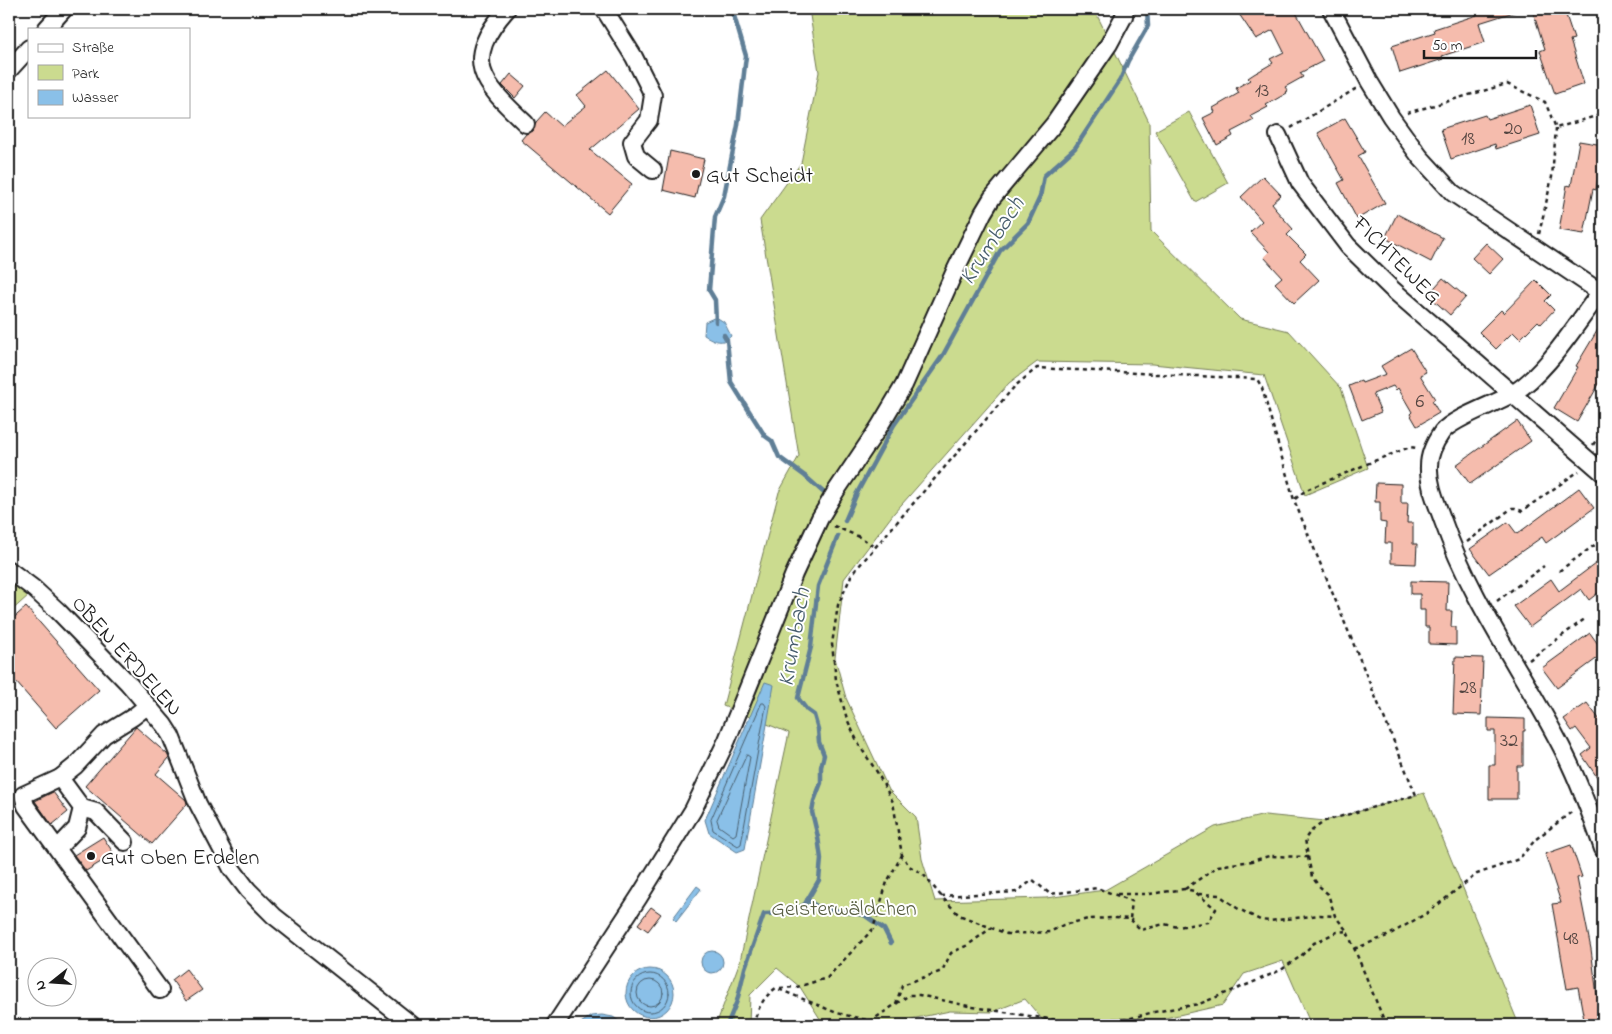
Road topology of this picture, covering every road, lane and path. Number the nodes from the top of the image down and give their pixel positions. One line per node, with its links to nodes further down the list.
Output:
1 (64, 9): 7 (street)
2 (507, 9): 14 (street)
3 (604, 9): 17 (street)
4 (1125, 9): 24 (street)
5 (1331, 9): 11 (street)
6 (1596, 9): 8 (path)
7 (47, 28)
8 (1603, 28)
9 (28, 49): 10 (street)
10 (9, 70)
11 (1369, 81): 13 (street); 16 (path)
12 (1603, 114): 15 (path)
13 (1391, 117): 15 (path); 18 (street)
14 (526, 124)
15 (1556, 128): 18 (path)
16 (1284, 131): 20 (street, FICHTEWEG)
17 (653, 170)
18 (1536, 250): 19 (street)
19 (1602, 291): 20 (street)
20 (1512, 394): 21 (street); 22 (street, FICHTEWEG)
21 (1431, 450): 23 (path); 27 (street)
22 (1598, 468): 27 (path)
23 (1294, 500): 26 (path); 42 (path)
24 (820, 518): 26 (path); 56 (street)
25 (1603, 539): 30 (path)
26 (874, 547): 41 (path)
27 (1453, 551): 31 (street)
28 (1544, 566): 31 (path)
29 (9, 570): 34 (street, OBEN ERDELEN)
30 (1559, 571)
31 (1483, 610): 33 (street)
32 (1586, 618): 33 (path)
33 (1517, 668): 36 (street)
34 (147, 706): 35 (street); 55 (street, OBEN ERDELEN)
35 (60, 778): 37 (street); 39 (street)
36 (1586, 801): 40 (street); 51 (path)
37 (82, 808): 38 (street); 39 (street)
38 (126, 842)
39 (58, 848): 53 (street)
40 (1603, 848)
41 (902, 855): 46 (path); 52 (path)
42 (1308, 857): 43 (path); 47 (path)
43 (1185, 889): 44 (path); 45 (path)
44 (1113, 894): 46 (path); 48 (path)
45 (1198, 894): 47 (path); 48 (path)
46 (941, 896): 49 (path)
47 (1335, 916): 50 (path)
48 (1130, 919): 49 (path)
49 (991, 928): 54 (path)
50 (1348, 931): 51 (path); 54 (path)
51 (1354, 948): 58 (path)
52 (776, 988): 54 (path); 57 (path)
53 (160, 990)
54 (896, 1005)
55 (412, 1025)
56 (555, 1025)
57 (753, 1025)
58 (1386, 1025)

